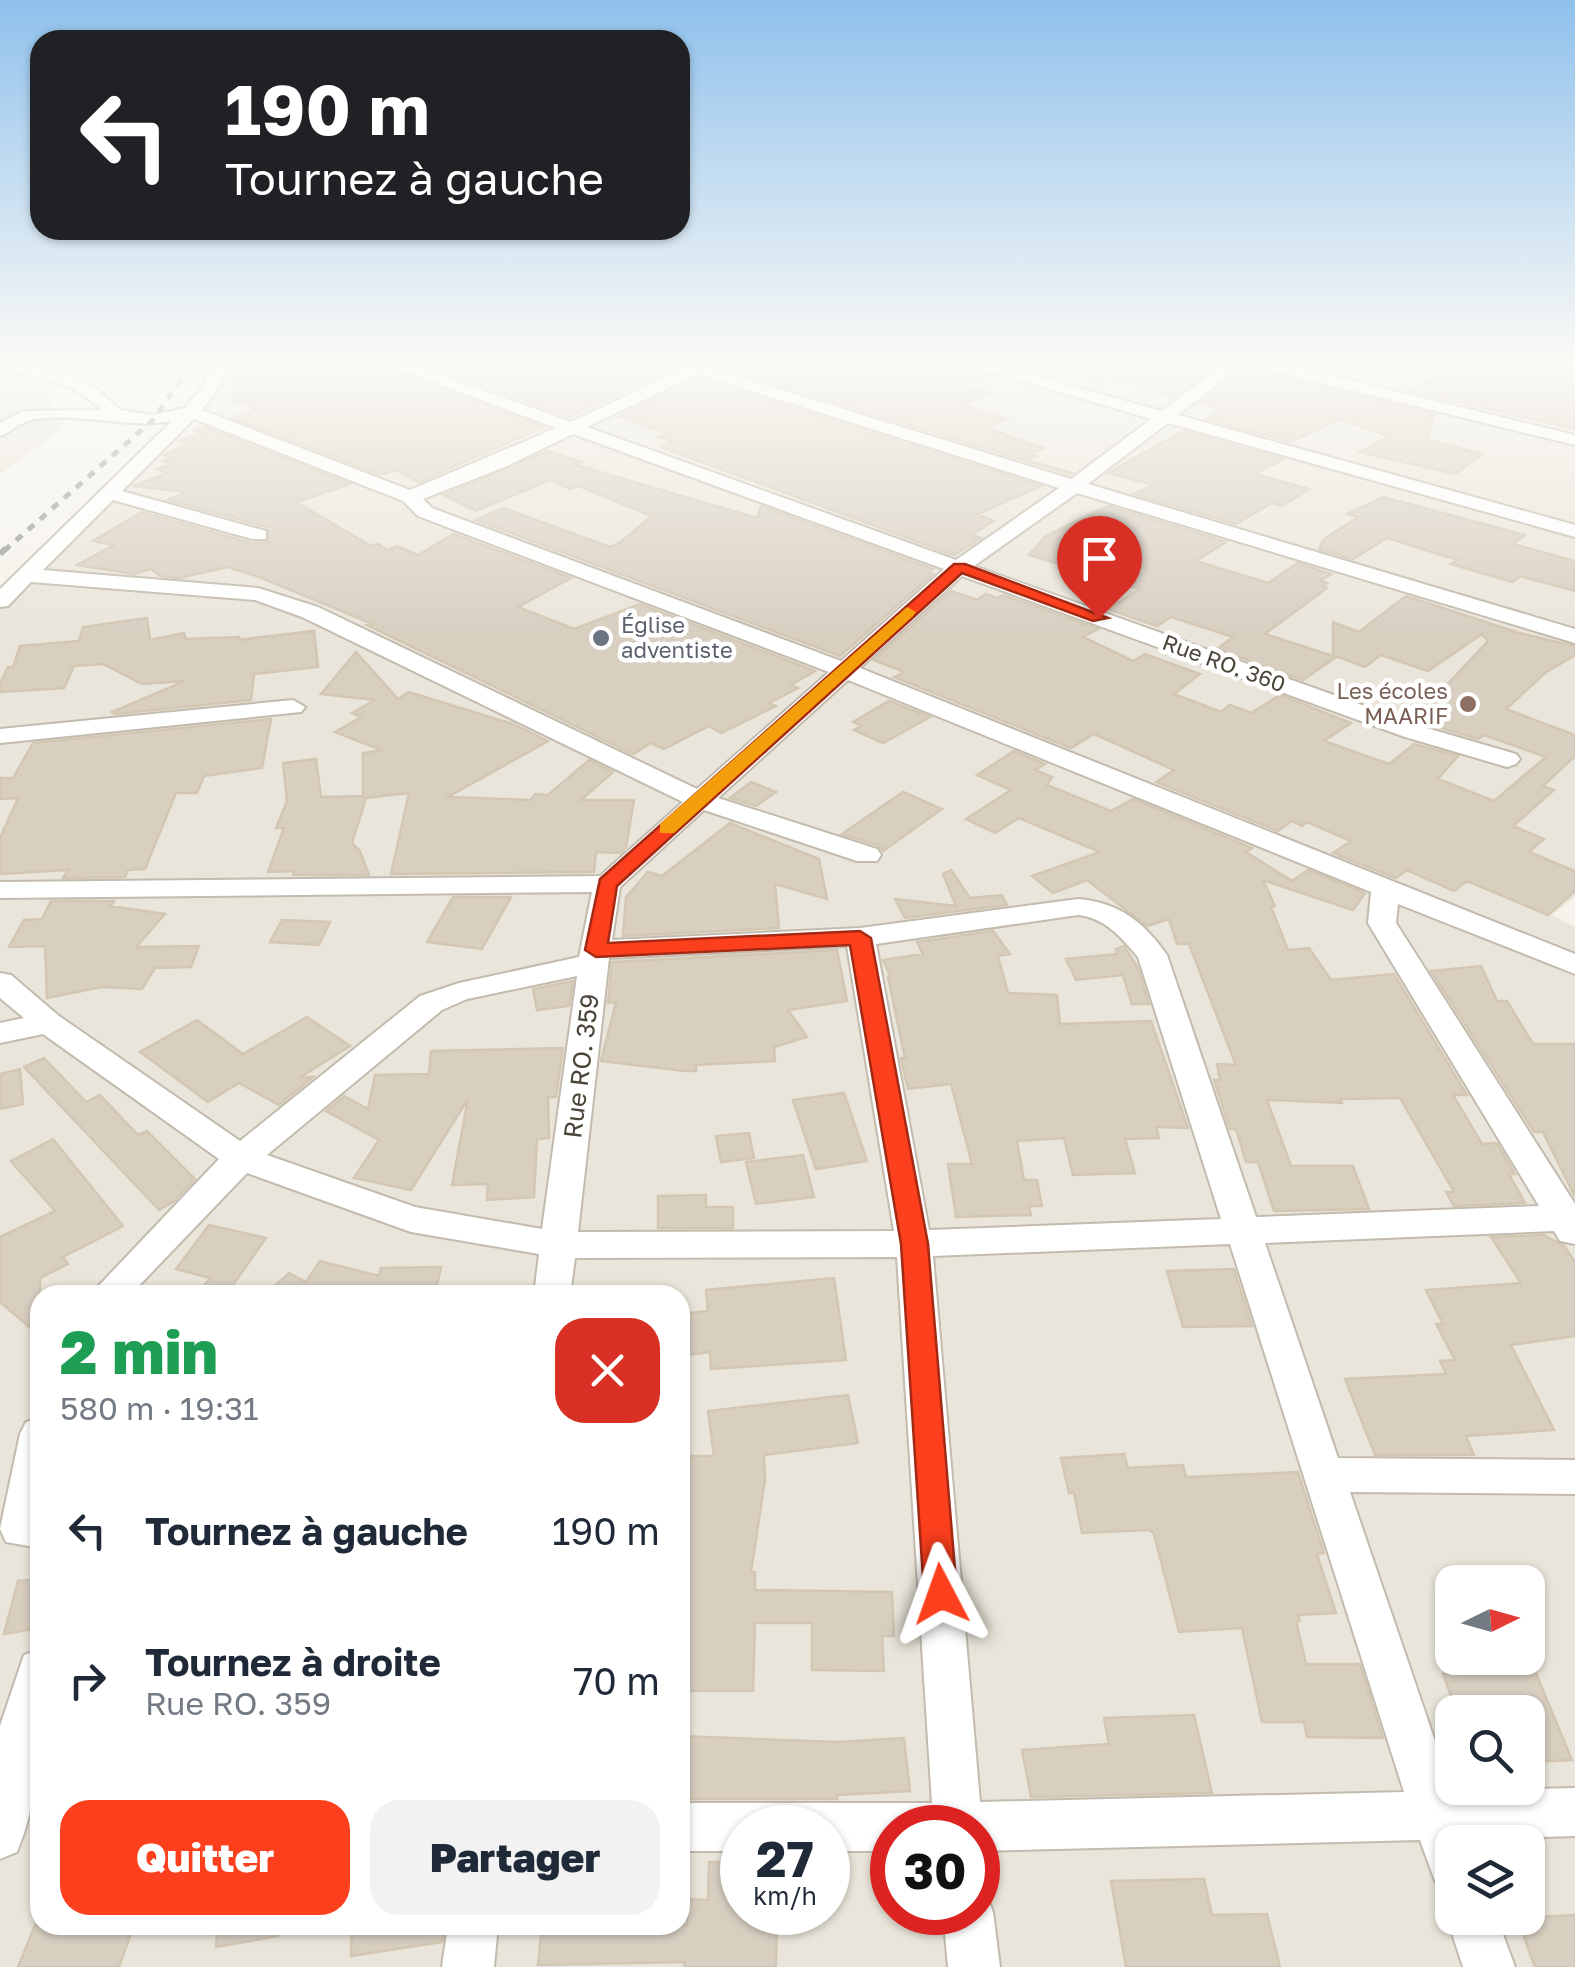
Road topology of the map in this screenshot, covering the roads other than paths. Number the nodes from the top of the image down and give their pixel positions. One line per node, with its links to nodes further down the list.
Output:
1 (153, 450): 9 (street)
2 (288, 450): 10 (street)
3 (522, 450): 10 (street)
4 (629, 450): 13 (street, Rue RO. 360)
5 (954, 450): 8 (street)
6 (1122, 450): 8 (street)
7 (1276, 450): 11 (street)
8 (1073, 487): 13 (street); 16 (street)
9 (109, 493): 12 (street); 14 (street)
10 (410, 497): 17 (street)
11 (1575, 531)
12 (259, 535)
13 (959, 567): 17 (street); 20 (street, Rue RO. 360)
14 (26, 575): 15 (street); 21 (street)
15 (0, 601)
16 (1575, 636)
17 (842, 669): 21 (street); 25 (street)
18 (293, 707): 19 (street)
19 (0, 736)
20 (1507, 759)
21 (699, 800): 22 (street); 23 (street)
22 (867, 855)
23 (607, 884): 24 (street); 27 (street, Rue RO. 359)
24 (0, 890)
25 (1385, 890): 28 (street); 33 (street)
26 (860, 938): 27 (street); 34 (street); 35 (street)
27 (594, 957): 32 (street); 36 (street, Rue RO. 359)
28 (1575, 966)
29 (0, 982): 30 (street)
30 (48, 1023): 31 (street); 32 (street)
31 (0, 1033)
32 (241, 1158): 36 (street); 37 (street)
33 (1572, 1223): 34 (street)
34 (1244, 1229): 35 (street); 39 (street)
35 (914, 1244): 36 (street); 44 (street)
36 (560, 1245): 38 (street, Rue RO. 359)
37 (118, 1285)
38 (554, 1285)
39 (1324, 1475): 40 (street); 45 (street)
40 (1575, 1477)
41 (30, 1482): 42 (street)
42 (20, 1531)
43 (30, 1702): 51 (street)
44 (956, 1805)
45 (1434, 1812): 46 (street); 47 (street); 48 (street)
46 (1575, 1812)
47 (1438, 1825)
48 (1000, 1826)
49 (870, 1827): 50 (street)
50 (690, 1828)
51 (0, 1835)
52 (471, 1935): 55 (street)
53 (971, 1935): 56 (street)
54 (1478, 1935): 57 (street)
55 (468, 1967)
56 (974, 1967)
57 (1489, 1967)

